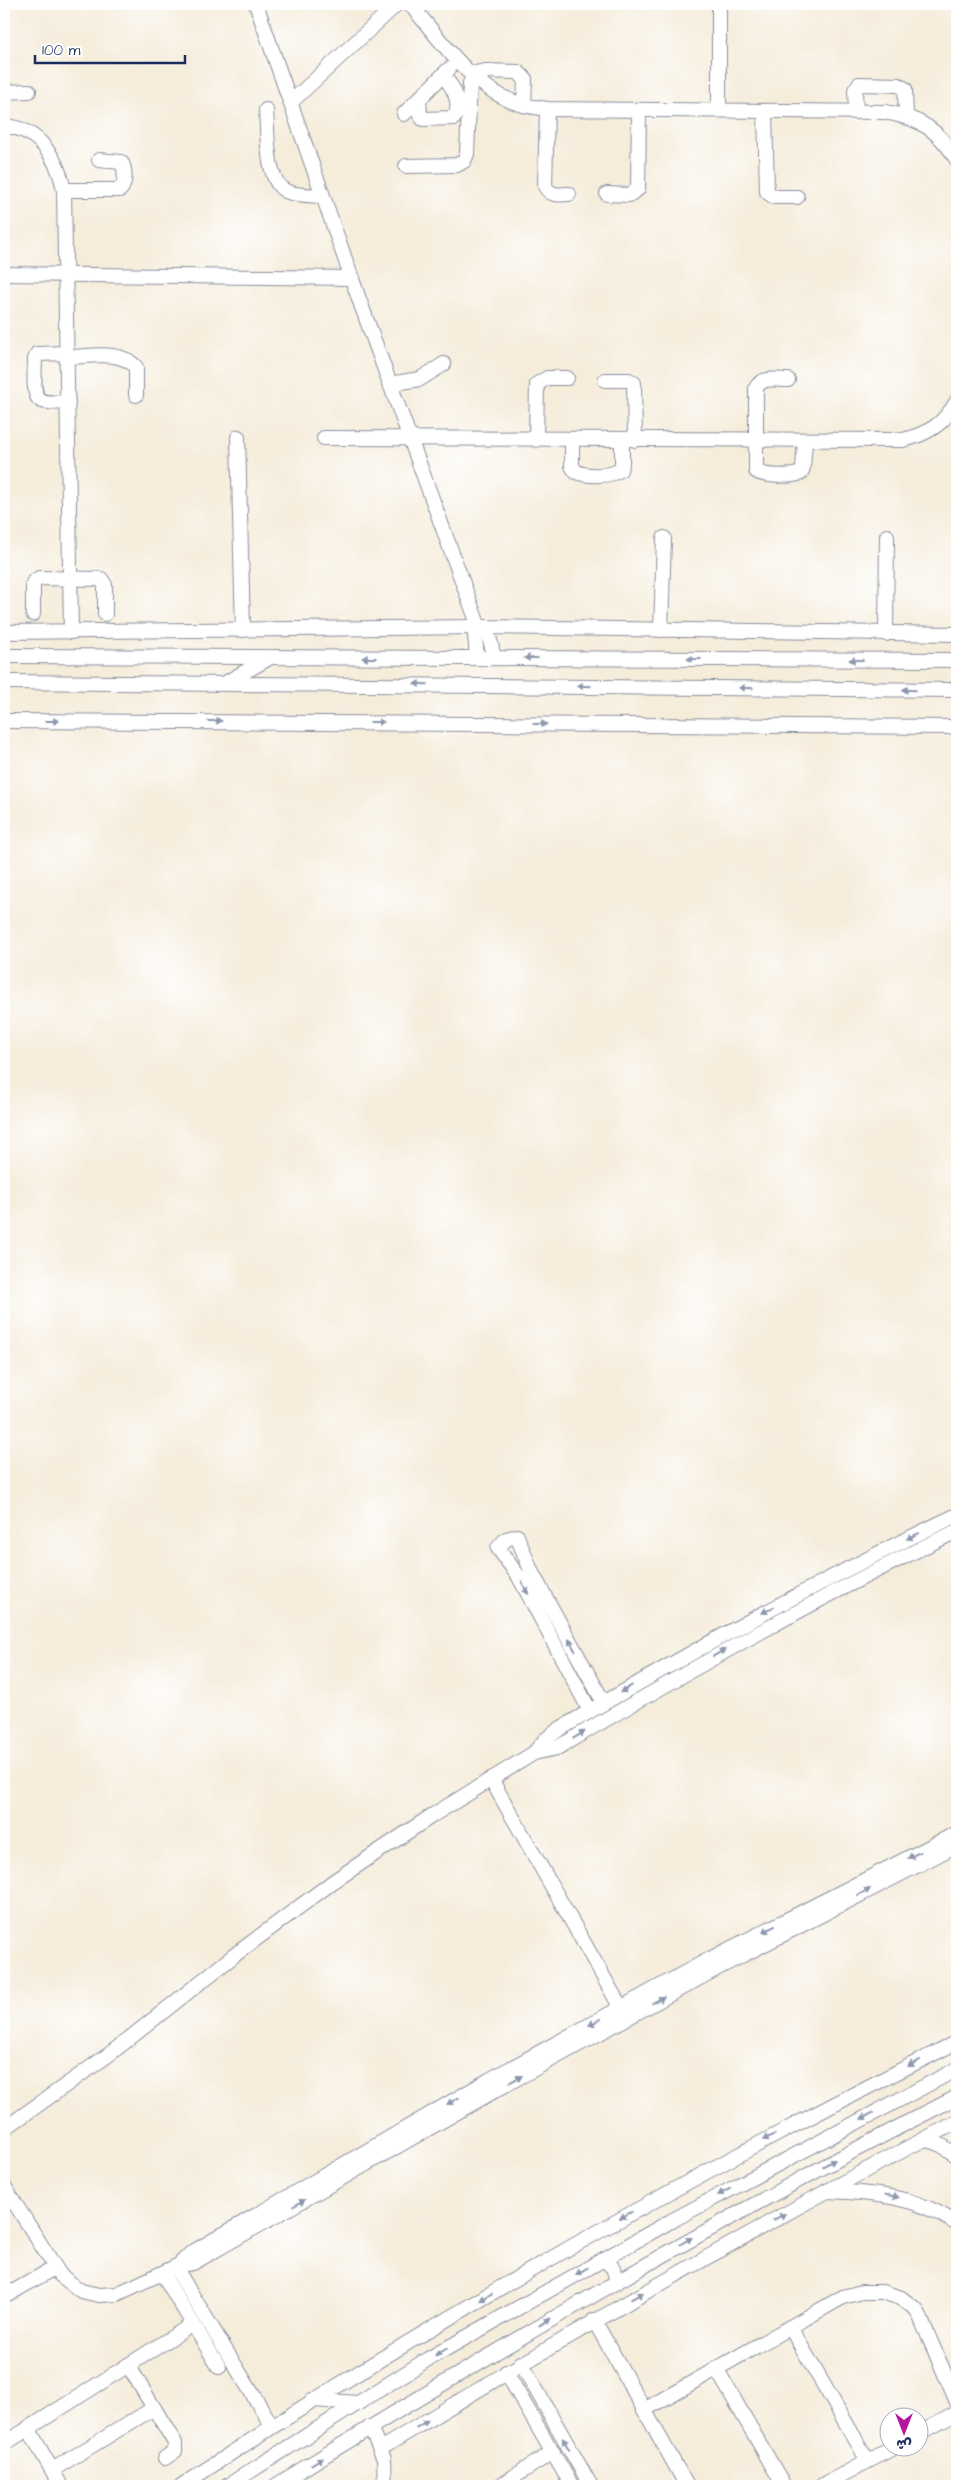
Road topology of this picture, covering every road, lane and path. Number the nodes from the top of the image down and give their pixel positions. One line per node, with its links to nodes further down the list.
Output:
1 (256, 4): 11 (street)
2 (397, 4): 11 (street)
3 (410, 4): 5 (street)
4 (719, 4): 16 (street)
5 (457, 59): 6 (street); 7 (street)
6 (474, 75): 12 (street); 12 (street); 24 (street)
7 (443, 76): 10 (street); 10 (street)
8 (30, 91): 9 (street)
9 (4, 92)
10 (419, 99): 19 (street)
11 (291, 102): 28 (street)
12 (524, 105): 13 (street)
13 (547, 109): 15 (street); 26 (street)
14 (266, 110): 28 (street)
15 (638, 110): 16 (street); 27 (street)
16 (719, 110): 17 (street)
17 (765, 111): 18 (street); 29 (street)
18 (856, 112): 20 (street); 20 (street)
19 (404, 114)
20 (906, 116): 23 (street)
21 (4, 126): 25 (street)
22 (99, 160): 25 (street)
23 (957, 160)
24 (406, 166)
25 (64, 190): 31 (street)
26 (568, 194)
27 (607, 194)
28 (323, 196): 32 (street)
29 (797, 197)
30 (4, 274): 31 (street)
31 (66, 275): 32 (street); 33 (street)
32 (352, 278): 38 (street)
33 (68, 355): 39 (street); 41 (street); 41 (street)
34 (444, 364): 38 (street)
35 (567, 378): 46 (street)
36 (605, 380): 48 (street)
37 (788, 380): 49 (street)
38 (389, 384): 45 (street)
39 (136, 395)
40 (957, 401): 42 (street)
41 (68, 402): 53 (street)
42 (953, 417): 50 (street)
43 (238, 437): 57 (street)
44 (324, 438): 45 (street)
45 (409, 438): 46 (street); 56 (street)
46 (536, 440): 47 (street)
47 (572, 440): 48 (street); 48 (street)
48 (629, 440): 49 (street)
49 (755, 441): 50 (street); 50 (street)
50 (805, 442)
51 (887, 536): 61 (street)
52 (664, 538): 58 (street)
53 (70, 578): 54 (street); 55 (street); 60 (street)
54 (33, 614)
55 (105, 614)
56 (479, 627): 57 (street); 58 (street); 65 (street); 66 (street)
57 (244, 630): 60 (street)
58 (662, 630): 61 (street)
59 (4, 632): 60 (street)
60 (71, 632)
61 (886, 634): 62 (street)
62 (957, 634)
63 (4, 656): 64 (street)
64 (270, 657): 65 (street, one-way to 64); 69 (street)
65 (478, 658): 66 (street)
66 (494, 658): 67 (street, one-way to 66)
67 (957, 660)
68 (4, 682): 69 (street)
69 (227, 682): 70 (street, one-way to 69)
70 (957, 690)
71 (4, 721): 72 (street, one-way to 72)
72 (957, 727)
73 (957, 1516): 75 (street, one-way to 75)
74 (957, 1532): 76 (street)
75 (857, 1564): 76 (street); 77 (street, one-way to 77)
76 (864, 1577): 78 (street, one-way to 76)
77 (666, 1666): 78 (street); 79 (street, one-way to 79)
78 (674, 1679): 81 (street, one-way to 78)
79 (604, 1702): 80 (street); 80 (street, one-way to 80)
80 (590, 1710): 81 (street)
81 (534, 1753): 82 (street)
82 (491, 1779): 87 (street); 93 (street)
83 (957, 1834): 85 (street, one-way to 85)
84 (957, 1846): 85 (street, one-way to 84)
85 (834, 1901): 86 (street)
86 (713, 1964): 87 (street); 90 (street, one-way to 86)
87 (621, 2008): 90 (street, one-way to 90)
88 (957, 2042): 117 (street, one-way to 117)
89 (957, 2069): 101 (street, one-way to 101)
90 (492, 2085): 103 (street)
91 (957, 2097): 98 (street, one-way to 91)
92 (957, 2122): 94 (street)
93 (4, 2129)
94 (925, 2139): 95 (street); 97 (street)
95 (957, 2156)
96 (4, 2186): 105 (street)
97 (826, 2191): 99 (street, one-way to 99); 100 (street, one-way to 97)
98 (742, 2209): 100 (street); 104 (street, one-way to 98)
99 (957, 2224)
100 (754, 2230): 109 (street, one-way to 100)
101 (631, 2244): 102 (street); 104 (street)
102 (604, 2259): 107 (street); 119 (street, one-way to 119)
103 (177, 2266): 106 (street); 123 (street)
104 (643, 2266): 107 (street)
105 (54, 2268): 106 (street); 108 (street)
106 (162, 2273): 110 (street)
107 (617, 2280): 124 (street, one-way to 107)
108 (4, 2297)
109 (594, 2320): 112 (street); 121 (street)
110 (193, 2324): 113 (street); 114 (street)
111 (790, 2327): 115 (street); 118 (street); 132 (street)
112 (521, 2364): 116 (street); 141 (street, one-way to 112)
113 (128, 2365): 120 (street); 125 (street)
114 (219, 2367)
115 (716, 2368): 121 (street); 143 (street)
116 (506, 2372): 128 (street, one-way to 116); 129 (street)
117 (312, 2400): 119 (street); 123 (street)
118 (957, 2402)
119 (358, 2403): 136 (street)
120 (154, 2408): 131 (street); 133 (street)
121 (644, 2410): 142 (street)
122 (957, 2413): 126 (street)
123 (272, 2426): 135 (street)
124 (370, 2427): 128 (street); 137 (street, one-way to 124)
125 (28, 2428): 127 (street); 133 (street)
126 (928, 2429)
127 (4, 2444)
128 (380, 2449): 138 (street)
129 (553, 2452): 139 (street); 140 (street)
130 (878, 2456): 132 (street)
131 (165, 2458)
132 (868, 2461): 144 (street)
133 (52, 2470): 134 (street)
134 (62, 2486)
135 (181, 2486)
136 (227, 2486)
137 (275, 2486)
138 (385, 2486)
139 (499, 2486)
140 (572, 2486)
141 (590, 2486)
142 (687, 2486)
143 (784, 2486)
144 (821, 2486)

